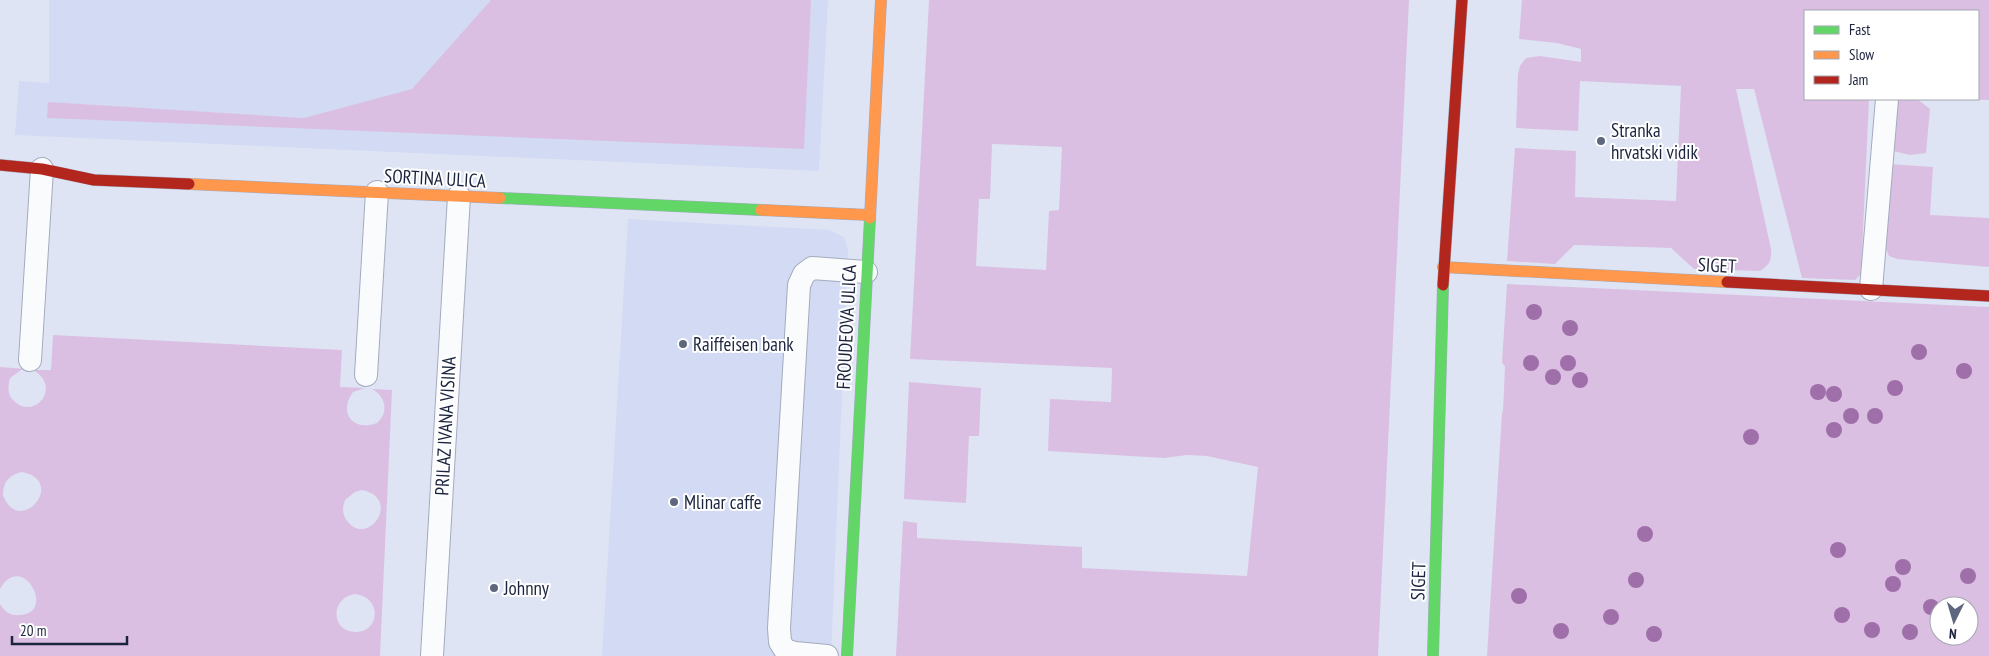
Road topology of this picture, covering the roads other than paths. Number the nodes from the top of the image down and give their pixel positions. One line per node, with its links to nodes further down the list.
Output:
1 (881, 0): 8 (street, FROUDEOVA ULICA)
2 (1462, 0): 9 (street, SIGET)
3 (1887, 100): 11 (lane)
4 (0, 165): 5 (street, SORTINA ULICA)
5 (42, 169): 6 (street, SORTINA ULICA); 13 (lane)
6 (377, 192): 7 (street, SORTINA ULICA); 14 (lane)
7 (459, 196): 8 (street, SORTINA ULICA); 15 (lane, PRILAZ IVANA VISINA)
8 (869, 215): 10 (street, FROUDEOVA ULICA)
9 (1443, 267): 11 (street, SIGET); 18 (street, SIGET)
10 (866, 272): 16 (lane); 17 (street, FROUDEOVA ULICA)
11 (1871, 289): 12 (street, SIGET)
12 (1989, 296)
13 (30, 360)
14 (366, 375)
15 (432, 656)
16 (827, 656)
17 (847, 656)
18 (1433, 656)

